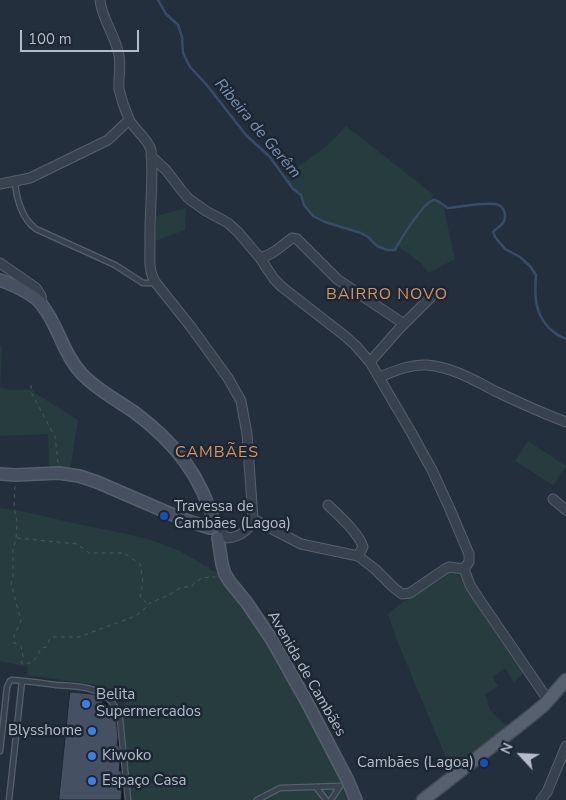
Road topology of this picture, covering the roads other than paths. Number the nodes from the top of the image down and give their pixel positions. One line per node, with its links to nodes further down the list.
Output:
1 (100, 0): 2 (street)
2 (129, 120): 3 (street); 4 (street)
3 (151, 156): 6 (street); 9 (street)
4 (15, 181): 5 (street); 9 (lane)
5 (0, 184)
6 (260, 258): 12 (street); 13 (street)
7 (0, 263): 11 (street)
8 (0, 280): 11 (street, Avenida de Cambães)
9 (156, 283): 20 (street)
10 (434, 295): 12 (street)
11 (42, 304): 21 (street, Avenida de Cambães)
12 (404, 324): 13 (street)
13 (370, 362): 14 (street)
14 (379, 377): 15 (street); 24 (street)
15 (566, 422)
16 (0, 474): 21 (street)
17 (553, 499): 19 (street)
18 (328, 505): 23 (street)
19 (566, 510)
20 (253, 519): 22 (street); 23 (street)
21 (212, 526): 22 (street, Avenida de Cambães)
22 (220, 536): 30 (street, Avenida de Cambães)
23 (358, 556): 24 (street)
24 (464, 569): 27 (street)
25 (22, 681): 29 (lane); 32 (lane); 33 (lane)
26 (566, 683): 27 (main road)
27 (548, 700): 38 (main road)
28 (566, 746): 39 (street)
29 (0, 750)
30 (344, 784): 31 (lane); 36 (lane); 37 (street, Avenida de Cambães)
31 (316, 787): 34 (lane); 35 (lane)
32 (9, 800)
33 (128, 800)
34 (257, 800)
35 (326, 800)
36 (331, 800)
37 (356, 800)
38 (423, 800)
39 (541, 800)

